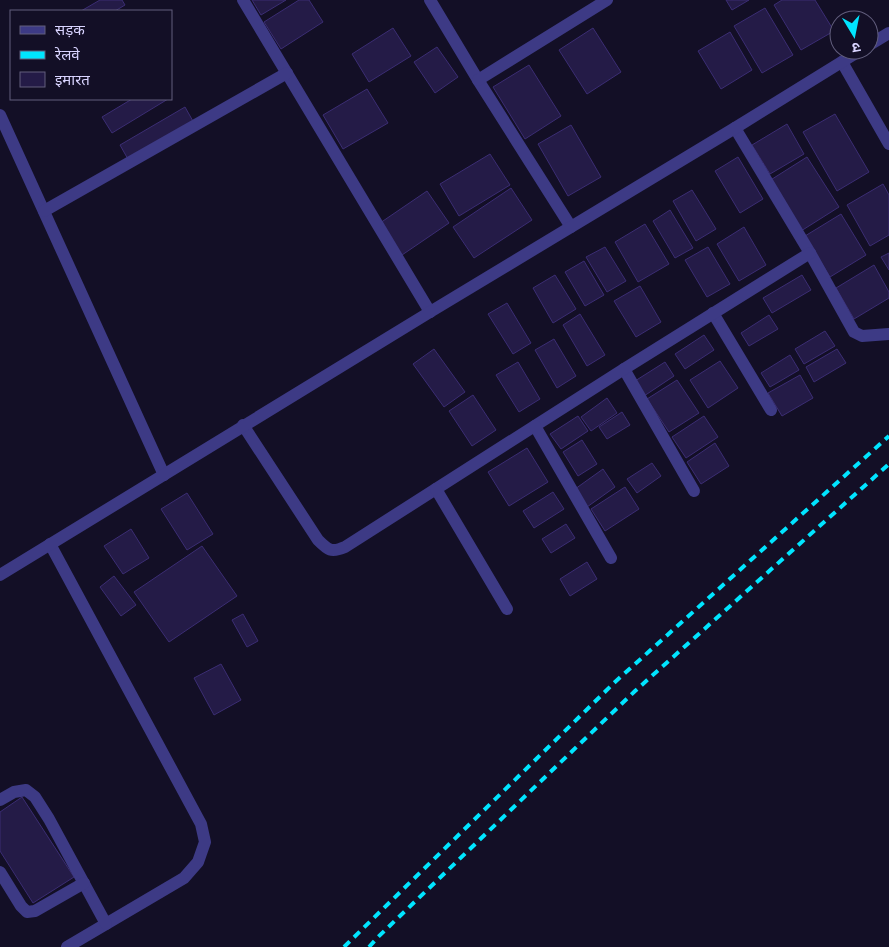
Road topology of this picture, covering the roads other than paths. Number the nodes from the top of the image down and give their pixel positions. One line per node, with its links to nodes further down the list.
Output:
1 (243, 0): 6 (street)
2 (430, 0): 7 (street)
3 (607, 0): 7 (street)
4 (845, 60): 5 (street)
5 (842, 62): 9 (street); 10 (street)
6 (286, 73): 11 (street); 14 (street)
7 (478, 80): 12 (street)
8 (0, 115): 11 (street)
9 (735, 128): 12 (street); 13 (street)
10 (889, 144)
11 (44, 211): 21 (street)
12 (571, 226): 14 (street)
13 (810, 254): 15 (street); 16 (street)
14 (430, 312): 19 (street)
15 (713, 313): 17 (street); 18 (street)
16 (889, 334)
17 (624, 369): 20 (street); 23 (street)
18 (771, 410)
19 (243, 425): 21 (street); 22 (street)
20 (535, 426): 22 (street); 25 (street)
21 (164, 475): 24 (street)
22 (436, 489): 27 (street)
23 (694, 491)
24 (50, 544): 26 (street); 31 (street)
25 (611, 558)
26 (0, 575)
27 (507, 609)
28 (0, 800): 30 (street)
29 (0, 872): 30 (street)
30 (84, 883): 31 (street)
31 (106, 924): 32 (street)
32 (68, 947)

